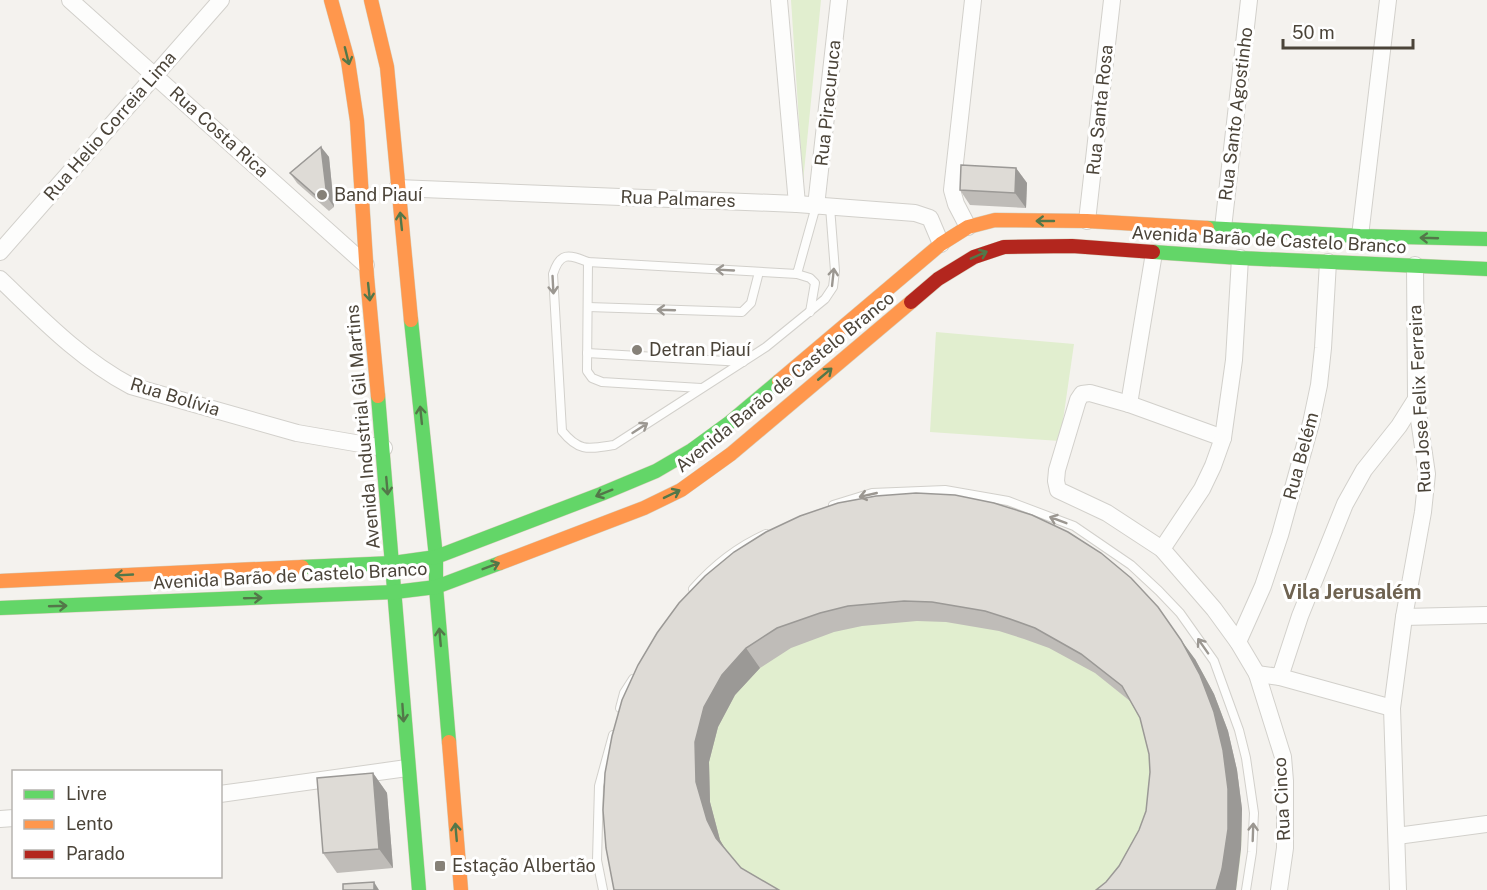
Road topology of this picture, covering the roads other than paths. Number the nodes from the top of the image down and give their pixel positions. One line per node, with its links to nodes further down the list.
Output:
1 (70, 0): 11 (street, Rua Costa Rica)
2 (221, 0): 11 (street, Rua Helio Correia Lima)
3 (331, 0): 26 (main road, Avenida Industrial Gil Martins, one-way to 26)
4 (371, 0): 12 (main road)
5 (778, 0): 13 (street)
6 (839, 0): 14 (street, Rua Piracuruca)
7 (974, 0): 16 (street)
8 (1112, 0): 15 (street, Rua Santa Rosa)
9 (1249, 0): 17 (street, Rua Santo Agostinho)
10 (1388, 0): 18 (street)
11 (155, 75): 21 (street, Rua Helio Correia Lima); 26 (street, Rua Costa Rica)
12 (397, 188): 13 (street, Rua Palmares); 44 (main road, one-way to 12)
13 (797, 204): 14 (street, Rua Palmares)
14 (823, 207): 20 (street, Rua Palmares); 30 (lane); 33 (lane, one-way to 14)
15 (1087, 221): 16 (main road, Avenida Barão de Castelo Branco, one-way to 16); 17 (main road, Avenida Barão de Castelo Branco)
16 (968, 227): 20 (main road, Avenida Barão de Castelo Branco)
17 (1223, 228): 18 (main road, Avenida Barão de Castelo Branco)
18 (1360, 236): 19 (main road, Avenida Barão de Castelo Branco, one-way to 18)
19 (1487, 239)
20 (941, 244): 44 (main road, Avenida Barão de Castelo Branco, one-way to 44)
21 (0, 252)
22 (1154, 253): 23 (main road, Avenida Barão de Castelo Branco); 38 (street); 47 (main road, Avenida Barão de Castelo Branco, one-way to 22)
23 (1240, 258): 25 (main road, Avenida Barão de Castelo Branco); 39 (street)
24 (588, 262): 29 (lane, one-way to 24); 32 (lane); 36 (lane, one-way to 36)
25 (1328, 262): 27 (main road, Avenida Barão de Castelo Branco); 53 (street, Rua Belém)
26 (366, 265): 40 (main road, Avenida Industrial Gil Martins, one-way to 40)
27 (1416, 265): 28 (main road, Avenida Barão de Castelo Branco); 37 (street, Rua Jose Felix Ferreira)
28 (1487, 269)
29 (759, 272): 30 (lane); 32 (lane, one-way to 32)
30 (797, 274): 33 (lane)
31 (0, 279): 40 (street, Rua Bolívia)
32 (588, 307): 34 (lane)
33 (810, 312): 35 (lane)
34 (588, 353): 35 (lane); 36 (lane)
35 (743, 362): 36 (lane)
36 (702, 388)
37 (1416, 399): 52 (street, Rua Jose Felix Ferreira); 56 (street)
38 (1129, 404): 39 (street); 43 (street)
39 (1222, 438): 43 (street)
40 (384, 448): 45 (main road, Avenida Industrial Gil Martins, one-way to 45)
41 (822, 509): 67 (lane, one-way to 41)
42 (780, 527): 49 (lane)
43 (1162, 549): 53 (street)
44 (436, 557): 45 (main road, Avenida Barão de Castelo Branco); 47 (main road)
45 (393, 563): 46 (main road, Avenida Barão de Castelo Branco, one-way to 46); 48 (main road, Avenida Industrial Gil Martins)
46 (0, 581)
47 (436, 587): 48 (main road, Avenida Barão de Castelo Branco); 65 (main road, one-way to 47)
48 (395, 592): 50 (main road, Avenida Barão de Castelo Branco, one-way to 48); 60 (main road, Avenida Industrial Gil Martins, one-way to 60)
49 (690, 593)
50 (0, 608)
51 (1487, 615): 52 (street)
52 (1404, 617): 57 (street, Rua Jose Felix Ferreira)
53 (1238, 642): 55 (street)
54 (635, 674): 58 (lane)
55 (1257, 675): 56 (street); 68 (street, Rua Cinco)
56 (1280, 677): 57 (street)
57 (1392, 708): 63 (street, Rua Jose Felix Ferreira)
58 (619, 714)
59 (616, 724): 66 (lane)
60 (407, 768): 61 (street); 64 (main road, Avenida Industrial Gil Martins)
61 (222, 794)
62 (1487, 824): 63 (street)
63 (1397, 836): 69 (street, Rua Jose Felix Ferreira)
64 (419, 890)
65 (460, 890)
66 (603, 890)
67 (1246, 890)
68 (1279, 890)
69 (1398, 890)

